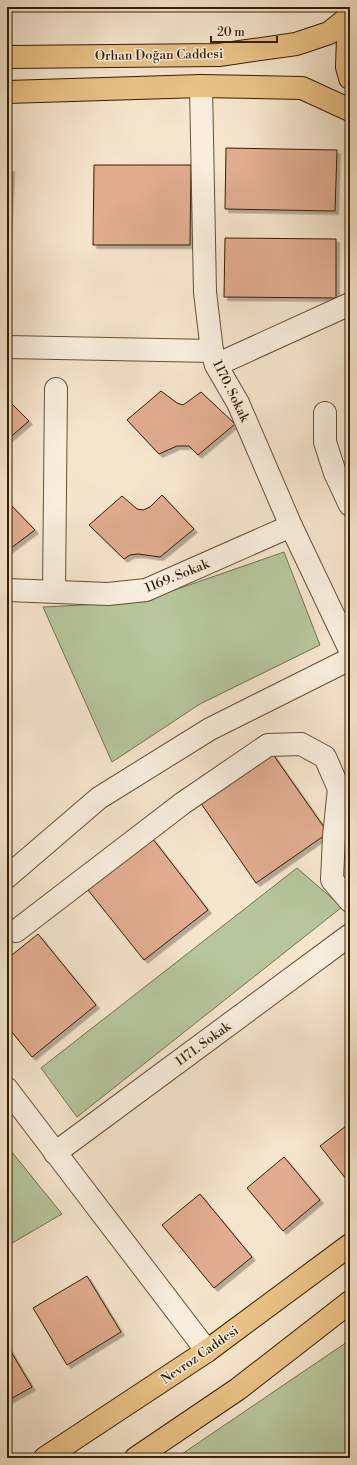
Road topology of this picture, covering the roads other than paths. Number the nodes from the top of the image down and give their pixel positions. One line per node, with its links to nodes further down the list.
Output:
1 (350, 16): 3 (main road, Orhan Doğan Caddesi)
2 (350, 32): 4 (main road)
3 (7, 57)
4 (350, 78)
5 (201, 86): 6 (main road); 7 (main road); 10 (street, 1170. Sokak)
6 (7, 92)
7 (350, 110)
8 (350, 304): 10 (street)
9 (7, 347): 10 (street)
10 (214, 358): 14 (street, 1170. Sokak)
11 (56, 389): 16 (street)
12 (325, 413): 13 (street)
13 (350, 505)
14 (291, 526): 16 (street, 1169. Sokak); 17 (street, 1170. Sokak)
15 (7, 590): 16 (street, 1169. Sokak)
16 (54, 591)
17 (350, 650)
18 (350, 659): 19 (street)
19 (7, 877)
20 (350, 901): 21 (street)
21 (16, 931)
22 (350, 935): 24 (street, 1171. Sokak)
23 (7, 1089): 24 (street)
24 (55, 1153): 27 (street)
25 (350, 1246): 27 (main road, Nevroz Caddesi)
26 (350, 1302): 29 (main road)
27 (207, 1351): 28 (main road, Nevroz Caddesi)
28 (46, 1458)
29 (136, 1458)

